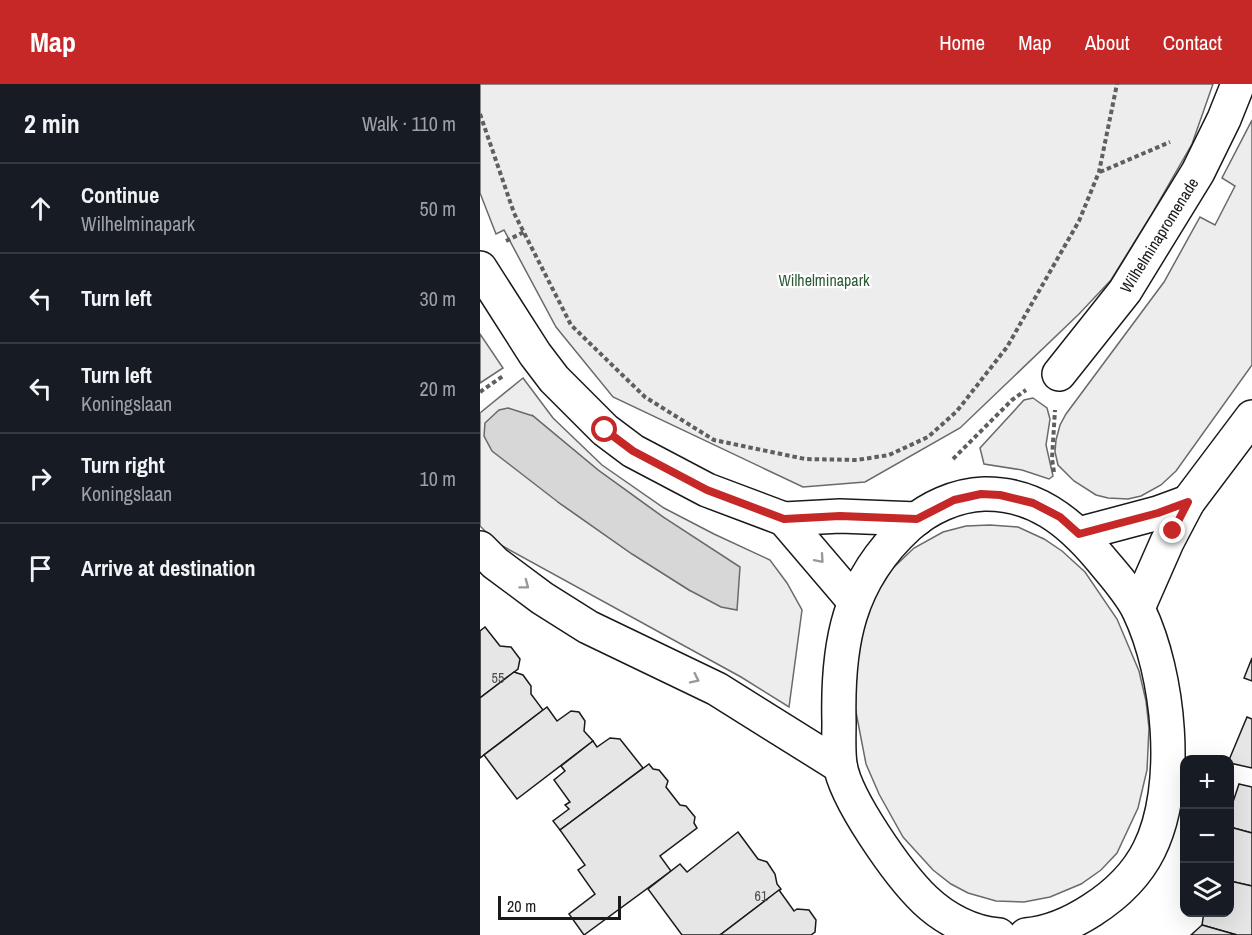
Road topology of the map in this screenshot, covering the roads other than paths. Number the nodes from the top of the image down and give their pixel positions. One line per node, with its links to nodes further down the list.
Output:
1 (1238, 84): 3 (street, Wilhelminapromenade)
2 (480, 268): 6 (street)
3 (1059, 374)
4 (1252, 417): 5 (street)
5 (1188, 502): 8 (street); 11 (street)
6 (784, 519): 7 (street); 10 (street, one-way to 10)
7 (917, 519): 8 (street); 10 (street)
8 (1070, 526): 11 (street)
9 (480, 548): 12 (street, one-way to 12)
10 (854, 601): 12 (street)
11 (1138, 608): 13 (street)
12 (840, 766): 14 (street)
13 (1091, 923): 15 (street)
14 (999, 935)
15 (1026, 935)

